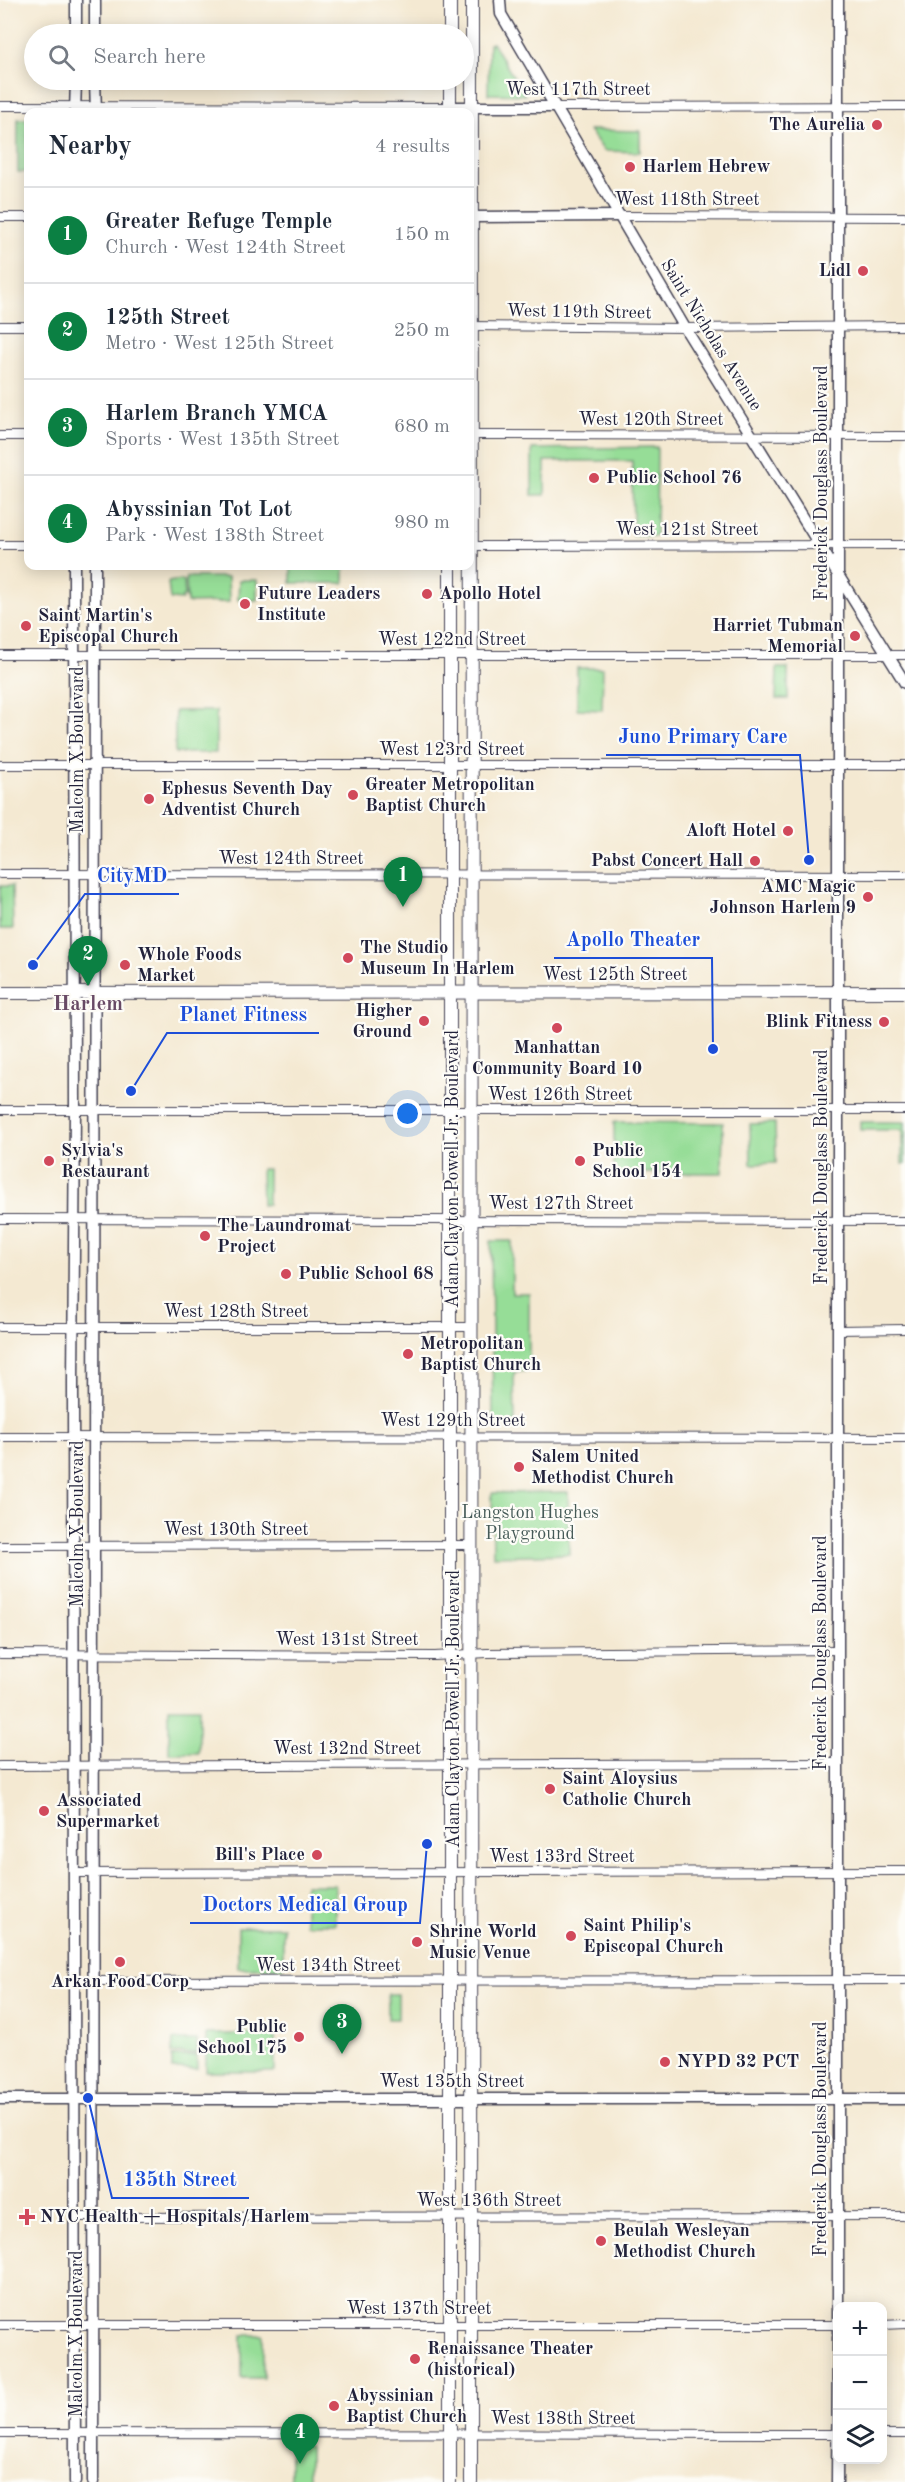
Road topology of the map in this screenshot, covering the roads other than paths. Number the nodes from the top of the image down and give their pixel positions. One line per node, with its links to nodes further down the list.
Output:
1 (75, 0): 7 (main road)
2 (95, 0): 8 (main road)
3 (450, 0): 9 (main road)
4 (472, 0): 10 (main road, Adam Clayton Powell Jr. Boulevard)
5 (500, 0): 19 (main road, Saint Nicholas Avenue)
6 (838, 0): 16 (main road, Frederick Douglass Boulevard)
7 (76, 24)
8 (95, 24)
9 (450, 24)
10 (472, 24)
11 (76, 90): 21 (main road)
12 (95, 90): 22 (main road)
13 (450, 90): 23 (main road)
14 (472, 90): 18 (main road, Adam Clayton Powell Jr. Boulevard)
15 (0, 106): 20 (street, West 117th Street)
16 (838, 106): 17 (street, West 117th Street); 19 (street, West 117th Street); 29 (main road, Frederick Douglass Boulevard)
17 (905, 106)
18 (472, 107): 19 (main road, West 117th Street); 24 (main road, West 117th Street)
19 (555, 107): 25 (main road, Saint Nicholas Avenue)
20 (38, 108)
21 (75, 108)
22 (96, 108)
23 (450, 108)
24 (465, 108)
25 (620, 216): 28 (main road, West 118th Street); 29 (street, West 118th Street); 36 (main road, Saint Nicholas Avenue)
26 (0, 217): 27 (street)
27 (24, 217)
28 (474, 217)
29 (838, 217): 30 (street, West 118th Street); 34 (main road, Frederick Douglass Boulevard)
30 (905, 217)
31 (0, 326): 32 (street)
32 (24, 326)
33 (474, 326): 36 (street, West 119th Street)
34 (838, 326): 35 (street, West 119th Street); 36 (street, West 119th Street); 41 (main road, Frederick Douglass Boulevard)
35 (905, 326)
36 (685, 328): 39 (main road, Saint Nicholas Avenue)
37 (0, 435): 40 (street)
38 (474, 435): 39 (street, West 120th Street)
39 (753, 435): 41 (street, West 120th Street); 45 (main road, Saint Nicholas Avenue)
40 (24, 436)
41 (838, 436): 42 (street, West 120th Street); 46 (main road, Frederick Douglass Boulevard)
42 (905, 436)
43 (0, 545): 44 (street)
44 (24, 545)
45 (820, 545): 46 (street, West 121st Street); 48 (street, West 121st Street); 53 (main road, Saint Nicholas Avenue)
46 (838, 545): 47 (street, West 121st Street); 53 (main road, Frederick Douglass Boulevard)
47 (905, 545)
48 (474, 546)
49 (74, 570): 56 (main road, Malcolm X Boulevard)
50 (95, 570): 54 (main road, Malcolm X Boulevard)
51 (450, 570): 61 (main road, Adam Clayton Powell Jr. Boulevard)
52 (470, 570): 57 (main road, Adam Clayton Powell Jr. Boulevard)
53 (838, 574): 58 (main road, Frederick Douglass Boulevard); 59 (main road, Saint Nicholas Avenue)
54 (95, 654): 56 (street, West 122nd Street); 61 (street, West 122nd Street); 66 (main road, Malcolm X Boulevard)
55 (0, 655): 56 (street, West 122nd Street)
56 (74, 655): 65 (main road, Malcolm X Boulevard)
57 (471, 655): 58 (street, West 122nd Street); 61 (street, West 122nd Street); 68 (main road, Adam Clayton Powell Jr. Boulevard)
58 (838, 655): 59 (street, West 122nd Street); 63 (main road, Frederick Douglass Boulevard)
59 (888, 655): 60 (street, West 122nd Street); 62 (main road, Saint Nicholas Avenue)
60 (905, 655)
61 (450, 656): 67 (main road, Adam Clayton Powell Jr. Boulevard)
62 (905, 683)
63 (839, 764): 68 (street, West 123rd Street); 69 (street, West 123rd Street); 75 (main road, Frederick Douglass Boulevard)
64 (0, 765): 65 (street, West 123rd Street)
65 (75, 765): 66 (street, West 123rd Street); 71 (main road, Malcolm X Boulevard)
66 (96, 765): 67 (street, West 123rd Street); 72 (main road, Malcolm X Boulevard)
67 (450, 765): 68 (street, West 123rd Street); 73 (main road, Adam Clayton Powell Jr. Boulevard)
68 (471, 765): 74 (main road, Adam Clayton Powell Jr. Boulevard)
69 (905, 765)
70 (0, 874): 71 (street, West 124th Street)
71 (74, 874): 72 (street, West 124th Street); 79 (main road, Malcolm X Boulevard)
72 (94, 874): 73 (street, West 124th Street); 77 (main road, Malcolm X Boulevard)
73 (450, 874): 74 (street, West 124th Street); 80 (main road, Adam Clayton Powell Jr. Boulevard)
74 (471, 874): 75 (street, West 124th Street); 81 (main road, Adam Clayton Powell Jr. Boulevard)
75 (840, 875): 76 (street, West 124th Street); 82 (main road, Frederick Douglass Boulevard)
76 (905, 875)
77 (95, 992): 79 (main road, West 125th Street); 80 (main road, West 125th Street); 86 (main road, Malcolm X Boulevard)
78 (0, 993): 79 (main road, West 125th Street)
79 (74, 993): 85 (main road, Malcolm X Boulevard)
80 (450, 993): 81 (main road, West 125th Street); 87 (main road, Adam Clayton Powell Jr. Boulevard)
81 (471, 993): 82 (main road, West 125th Street); 88 (main road, Adam Clayton Powell Jr. Boulevard)
82 (839, 993): 83 (main road, West 125th Street); 89 (main road, Frederick Douglass Boulevard)
83 (905, 993)
84 (0, 1110): 85 (street, West 126th Street)
85 (75, 1110): 86 (street, West 126th Street); 92 (main road, Malcolm X Boulevard)
86 (95, 1110): 87 (street, West 126th Street); 93 (main road, Malcolm X Boulevard)
87 (452, 1110): 88 (street, West 126th Street); 94 (main road, Adam Clayton Powell Jr. Boulevard)
88 (473, 1110): 89 (street, West 126th Street); 95 (main road, Adam Clayton Powell Jr. Boulevard)
89 (838, 1110): 90 (street, West 126th Street); 96 (main road, Frederick Douglass Boulevard)
90 (905, 1110)
91 (0, 1219): 92 (street, West 127th Street)
92 (74, 1219): 93 (street, West 127th Street); 101 (main road, Malcolm X Boulevard)
93 (94, 1219): 94 (street, West 127th Street); 99 (main road, Malcolm X Boulevard)
94 (450, 1219): 95 (street, West 127th Street); 100 (main road, Adam Clayton Powell Jr. Boulevard)
95 (472, 1219): 96 (street, West 127th Street); 102 (main road, Adam Clayton Powell Jr. Boulevard)
96 (838, 1221): 97 (street, West 127th Street); 104 (main road, Frederick Douglass Boulevard)
97 (905, 1221)
98 (0, 1327): 101 (street, West 128th Street)
99 (94, 1327): 100 (street, West 128th Street); 101 (street, West 128th Street); 109 (main road, Malcolm X Boulevard)
100 (450, 1327): 102 (street, West 128th Street); 105 (main road, Adam Clayton Powell Jr. Boulevard)
101 (73, 1328): 108 (main road, Malcolm X Boulevard)
102 (471, 1328): 106 (main road, Adam Clayton Powell Jr. Boulevard)
103 (905, 1329): 104 (street)
104 (838, 1330): 111 (main road, Frederick Douglass Boulevard)
105 (451, 1436): 106 (street, West 129th Street); 109 (street, West 129th Street); 114 (main road, Adam Clayton Powell Jr. Boulevard)
106 (471, 1436): 111 (street, West 129th Street); 115 (main road, Adam Clayton Powell Jr. Boulevard)
107 (0, 1437): 108 (street, West 129th Street)
108 (73, 1437): 109 (street, West 129th Street); 112 (main road, Malcolm X Boulevard)
109 (95, 1437): 113 (main road, Malcolm X Boulevard)
110 (905, 1438): 111 (street, West 129th Street)
111 (838, 1439): 117 (main road, Frederick Douglass Boulevard)
112 (73, 1545): 113 (street, West 130th Street); 116 (street, West 130th Street); 120 (main road, Malcolm X Boulevard)
113 (94, 1545): 114 (street, West 130th Street); 121 (main road, Malcolm X Boulevard)
114 (450, 1545): 115 (street, West 130th Street); 122 (main road, Adam Clayton Powell Jr. Boulevard)
115 (472, 1545): 118 (main road, Adam Clayton Powell Jr. Boulevard)
116 (0, 1546)
117 (838, 1650): 118 (street, West 131st Street); 123 (main road, Frederick Douglass Boulevard)
118 (472, 1653): 122 (street, West 131st Street); 125 (main road, Adam Clayton Powell Jr. Boulevard)
119 (0, 1654): 120 (street, West 131st Street)
120 (73, 1654): 121 (street, West 131st Street); 127 (main road, Malcolm X Boulevard)
121 (95, 1654): 122 (street, West 131st Street); 128 (main road, Malcolm X Boulevard)
122 (450, 1655): 124 (main road, Adam Clayton Powell Jr. Boulevard)
123 (837, 1763): 125 (street, West 132nd Street); 132 (main road, Frederick Douglass Boulevard)
124 (450, 1764): 125 (street, West 132nd Street); 128 (street, West 132nd Street); 130 (main road, Adam Clayton Powell Jr. Boulevard)
125 (471, 1764): 131 (main road, Adam Clayton Powell Jr. Boulevard)
126 (0, 1766): 127 (street, West 132nd Street)
127 (73, 1766): 128 (street, West 132nd Street); 133 (main road, Malcolm X Boulevard)
128 (94, 1766): 134 (main road, Malcolm X Boulevard)
129 (905, 1871): 132 (street, West 133rd Street)
130 (450, 1872): 131 (street, West 133rd Street); 134 (street, West 133rd Street); 138 (main road, Adam Clayton Powell Jr. Boulevard)
131 (471, 1872): 132 (street, West 133rd Street); 140 (main road, Adam Clayton Powell Jr. Boulevard)
132 (837, 1872): 139 (main road, Frederick Douglass Boulevard)
133 (74, 1873): 134 (street, West 133rd Street); 136 (main road, Malcolm X Boulevard)
134 (94, 1873): 137 (main road, Malcolm X Boulevard)
135 (905, 1980): 139 (street, West 134th Street)
136 (74, 1981): 137 (street, West 134th Street); 143 (main road, Malcolm X Boulevard)
137 (94, 1981): 138 (street, West 134th Street); 144 (main road, Malcolm X Boulevard)
138 (450, 1981): 140 (street, West 134th Street); 145 (main road, Adam Clayton Powell Jr. Boulevard)
139 (837, 1981): 140 (street, West 134th Street); 146 (main road, Frederick Douglass Boulevard)
140 (471, 1982): 141 (main road, Adam Clayton Powell Jr. Boulevard)
141 (471, 2098): 145 (main road, West 135th Street); 146 (main road, West 135th Street); 149 (main road, Adam Clayton Powell Jr. Boulevard)
142 (0, 2099): 143 (main road, West 135th Street)
143 (73, 2099): 144 (main road, West 135th Street); 152 (main road, Malcolm X Boulevard)
144 (94, 2099): 145 (main road, West 135th Street); 153 (main road, Malcolm X Boulevard)
145 (450, 2099): 148 (main road, Adam Clayton Powell Jr. Boulevard)
146 (838, 2099): 147 (main road, West 135th Street); 150 (main road, Frederick Douglass Boulevard)
147 (905, 2099)
148 (450, 2216): 149 (street, West 136th Street); 153 (street, West 136th Street); 155 (main road, Adam Clayton Powell Jr. Boulevard)
149 (471, 2216): 150 (street, West 136th Street); 156 (main road, Adam Clayton Powell Jr. Boulevard)
150 (838, 2216): 151 (street, West 136th Street); 154 (main road, Frederick Douglass Boulevard)
151 (905, 2216)
152 (73, 2217): 153 (street, West 136th Street); 159 (main road, Malcolm X Boulevard)
153 (94, 2217): 160 (main road, Malcolm X Boulevard)
154 (837, 2302)
155 (449, 2324): 156 (street, West 137th Street); 160 (street, West 137th Street); 168 (main road, Adam Clayton Powell Jr. Boulevard)
156 (471, 2324): 161 (street, West 137th Street); 169 (main road, Adam Clayton Powell Jr. Boulevard)
157 (905, 2324): 162 (street)
158 (0, 2325): 159 (street, West 137th Street)
159 (74, 2325): 160 (street, West 137th Street); 166 (main road, Malcolm X Boulevard)
160 (93, 2325): 167 (main road, Malcolm X Boulevard)
161 (833, 2325)
162 (887, 2325)
163 (837, 2356): 164 (main road, Frederick Douglass Boulevard)
164 (837, 2410)
165 (0, 2433): 166 (street, West 138th Street)
166 (74, 2433): 167 (street, West 138th Street); 174 (main road, Malcolm X Boulevard)
167 (93, 2433): 168 (street, West 138th Street); 175 (main road, Malcolm X Boulevard)
168 (450, 2434): 169 (street, West 138th Street); 176 (main road, Adam Clayton Powell Jr. Boulevard)
169 (471, 2434): 170 (street, West 138th Street); 177 (main road, Adam Clayton Powell Jr. Boulevard)
170 (833, 2434)
171 (887, 2434): 172 (street)
172 (905, 2434)
173 (837, 2464): 178 (main road, Frederick Douglass Boulevard)
174 (75, 2482)
175 (93, 2482)
176 (450, 2482)
177 (471, 2482)
178 (837, 2482)

